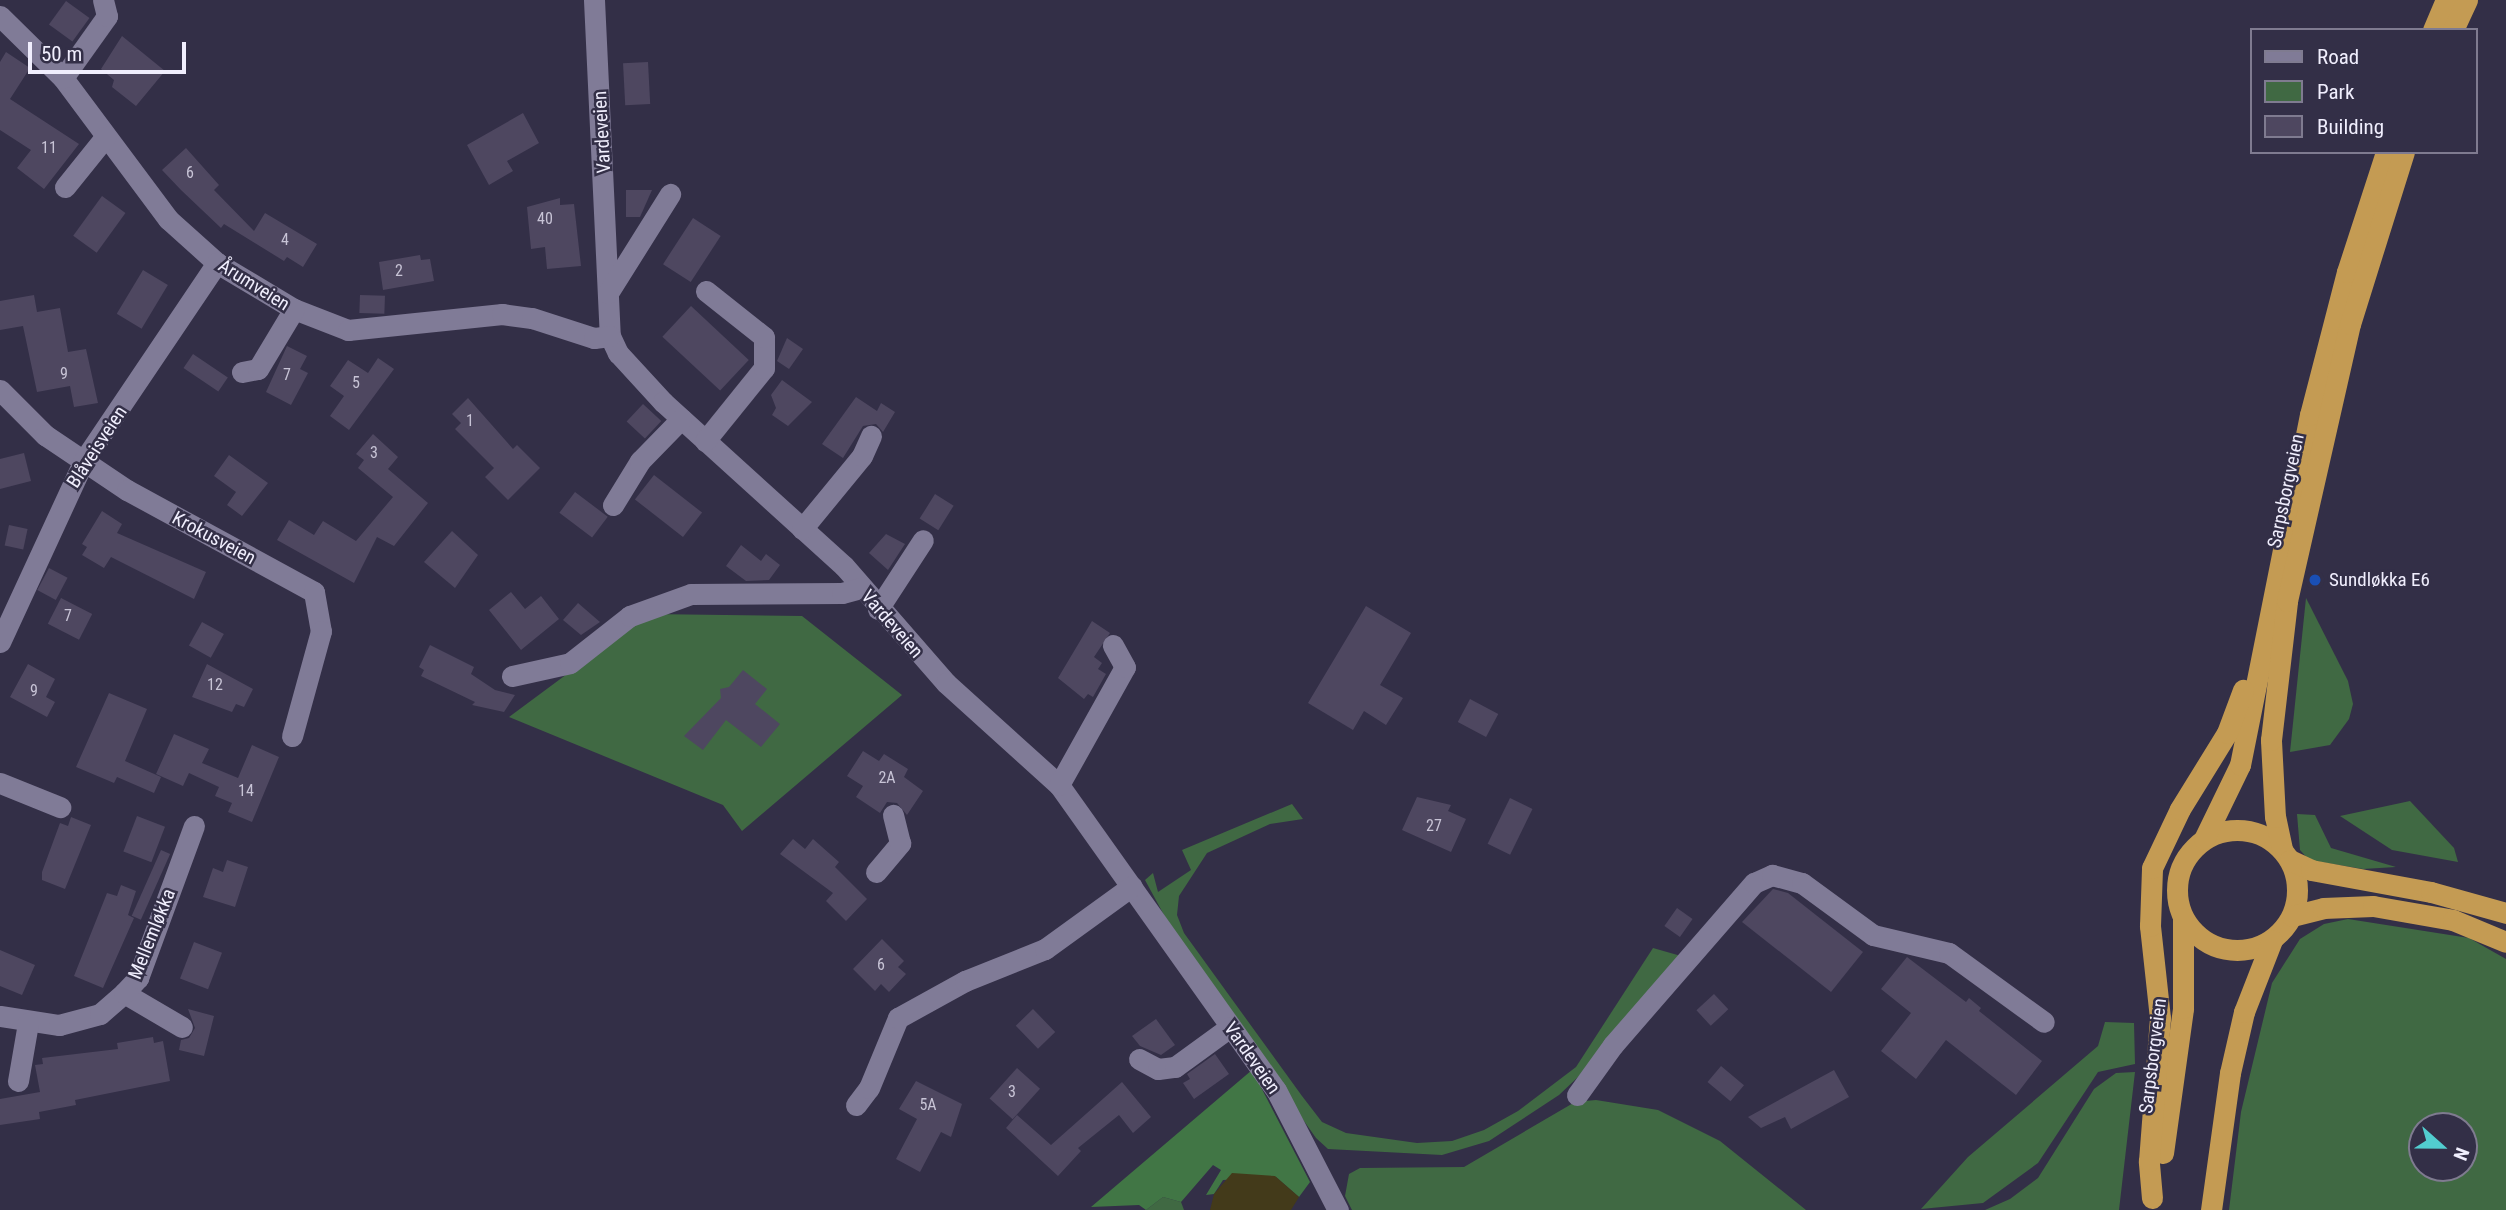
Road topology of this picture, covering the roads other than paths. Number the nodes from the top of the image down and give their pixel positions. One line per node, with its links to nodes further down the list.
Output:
1 (103, 0): 8 (street)
2 (594, 0): 16 (street, Vardeveien)
3 (2446, 0): 6 (highway)
4 (2467, 0): 7 (highway)
5 (0, 16): 8 (street, Årumveien)
6 (2434, 28)
7 (2454, 28)
8 (63, 78): 9 (street, Årumveien)
9 (106, 136): 12 (street); 14 (street, Årumveien)
10 (2385, 154): 30 (highway, Sarpsborgveien)
11 (2403, 154): 41 (highway, Sarpsborgveien)
12 (65, 187)
13 (670, 194): 16 (street)
14 (217, 263): 17 (street, Årumveien); 24 (street, Blåveisveien)
15 (706, 291): 23 (street)
16 (608, 293): 18 (street, Vardeveien)
17 (293, 309): 18 (street, Årumveien); 19 (street)
18 (610, 336): 21 (street, Vardeveien)
19 (242, 372)
20 (0, 390): 24 (street, Krokusveien)
21 (681, 419): 23 (street, Vardeveien); 25 (street)
22 (871, 436): 26 (street)
23 (705, 441): 26 (street, Vardeveien)
24 (84, 460): 31 (street, Blåveisveien); 34 (street, Krokusveien)
25 (612, 505)
26 (802, 529): 28 (street, Vardeveien)
27 (923, 540): 29 (street)
28 (861, 588): 29 (street, Vardeveien); 33 (street)
29 (878, 609): 36 (street, Vardeveien)
30 (2268, 609): 40 (highway, Sarpsborgveien); 59 (highway)
31 (0, 642)
32 (1113, 646): 36 (street)
33 (512, 676)
34 (292, 736)
35 (0, 783): 37 (street)
36 (1059, 785): 43 (street, Vardeveien)
37 (60, 807)
38 (893, 815): 42 (street)
39 (194, 826): 49 (street, Mellemløkka)
40 (2204, 839): 41 (highway); 46 (highway)
41 (2286, 855): 44 (highway); 45 (highway)
42 (876, 872)
43 (1132, 886): 54 (street, Vardeveien); 58 (street)
44 (2506, 913)
45 (2292, 916): 47 (highway); 48 (highway)
46 (2183, 918): 47 (highway); 59 (highway, Sarpsborgveien)
47 (2272, 940): 61 (highway)
48 (2506, 942)
49 (124, 993): 52 (street, Mellemløkka); 53 (street)
50 (0, 1016): 52 (street, Mellemløkka)
51 (2044, 1022): 57 (street)
52 (28, 1023): 56 (street)
53 (182, 1027)
54 (1230, 1027): 55 (street); 60 (street, Vardeveien)
55 (1139, 1059)
56 (18, 1081)
57 (1577, 1095)
58 (856, 1105)
59 (2151, 1204)
60 (1338, 1210)
61 (2211, 1210)

